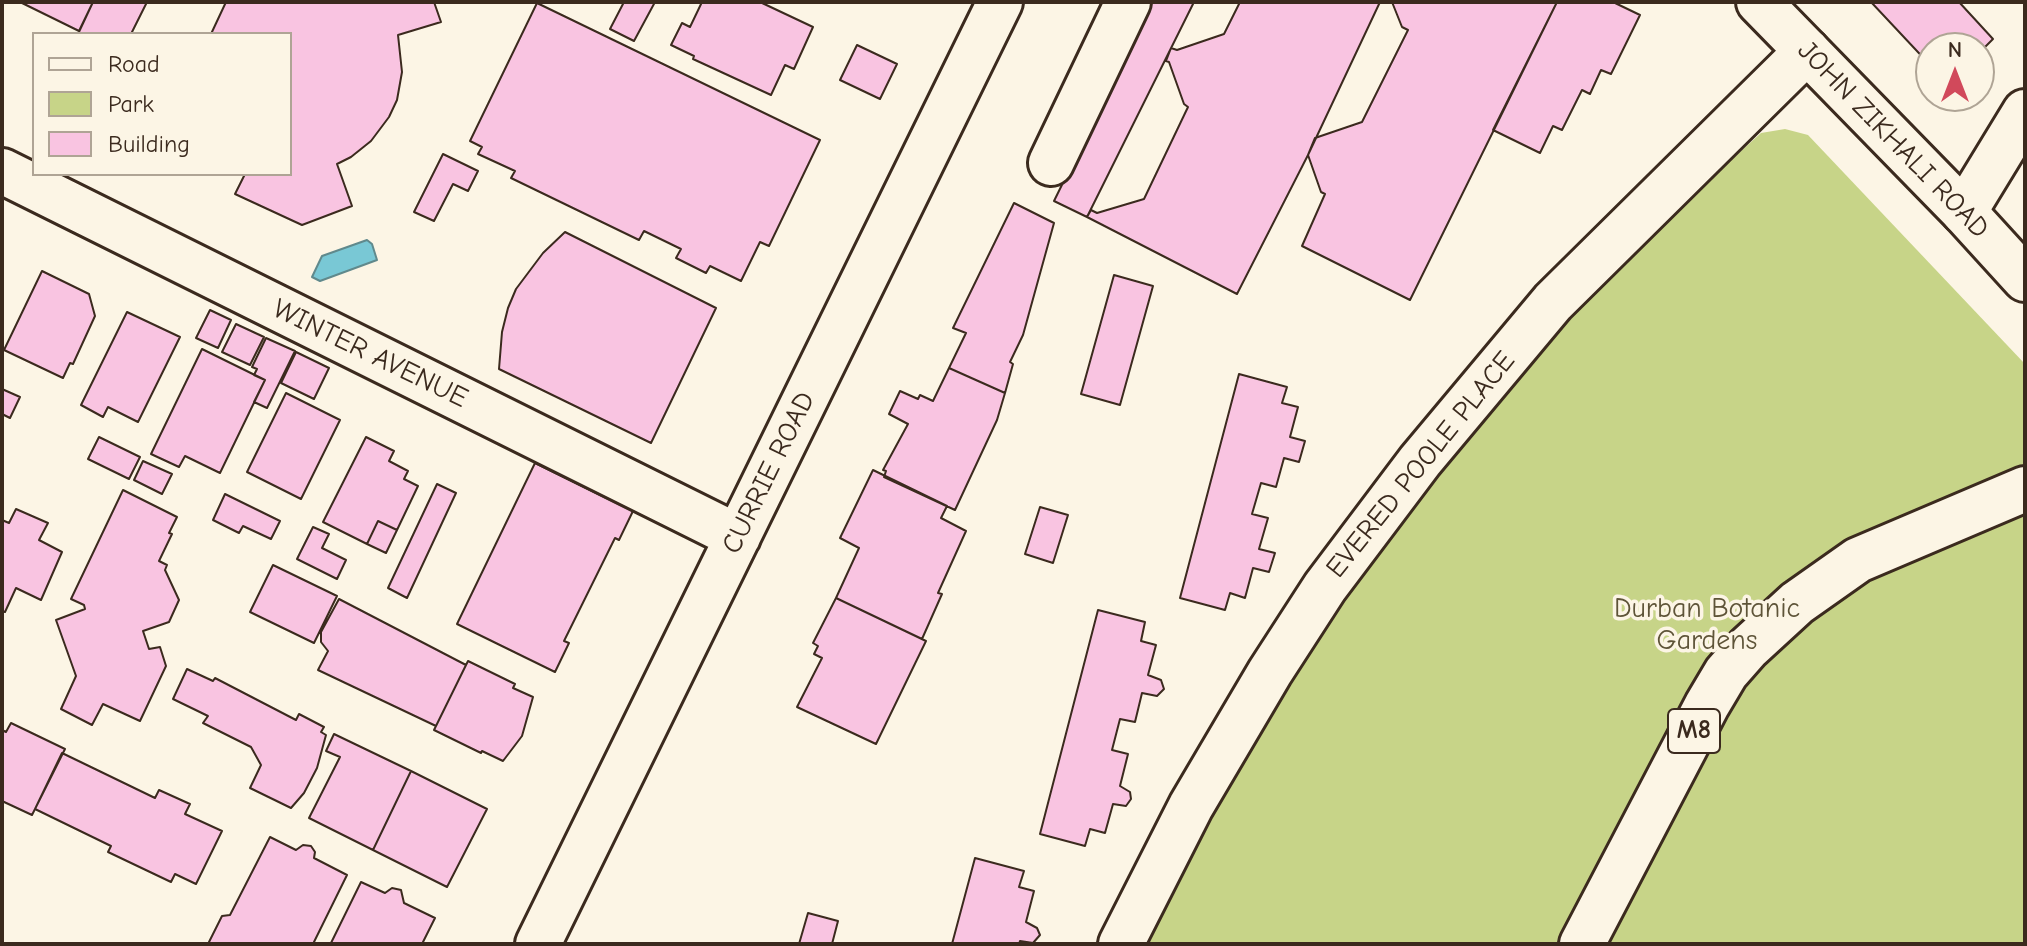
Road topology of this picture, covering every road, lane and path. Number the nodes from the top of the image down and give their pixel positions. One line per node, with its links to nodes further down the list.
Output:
1 (1000, 2): 11 (street, CURRIE ROAD)
2 (1128, 2): 6 (street)
3 (1765, 4): 4 (street, JOHN ZIKHALI ROAD)
4 (1807, 51): 8 (street, JOHN ZIKHALI ROAD); 13 (street, EVERED POOLE PLACE)
5 (2025, 112): 8 (street)
6 (1051, 163)
7 (2, 171): 11 (street, WINTER AVENUE)
8 (1964, 212): 9 (street, JOHN ZIKHALI ROAD)
9 (2025, 279)
10 (2025, 489): 14 (street, M8)
11 (738, 537): 12 (street, CURRIE ROAD)
12 (538, 944)
13 (1121, 944)
14 (1582, 944)

